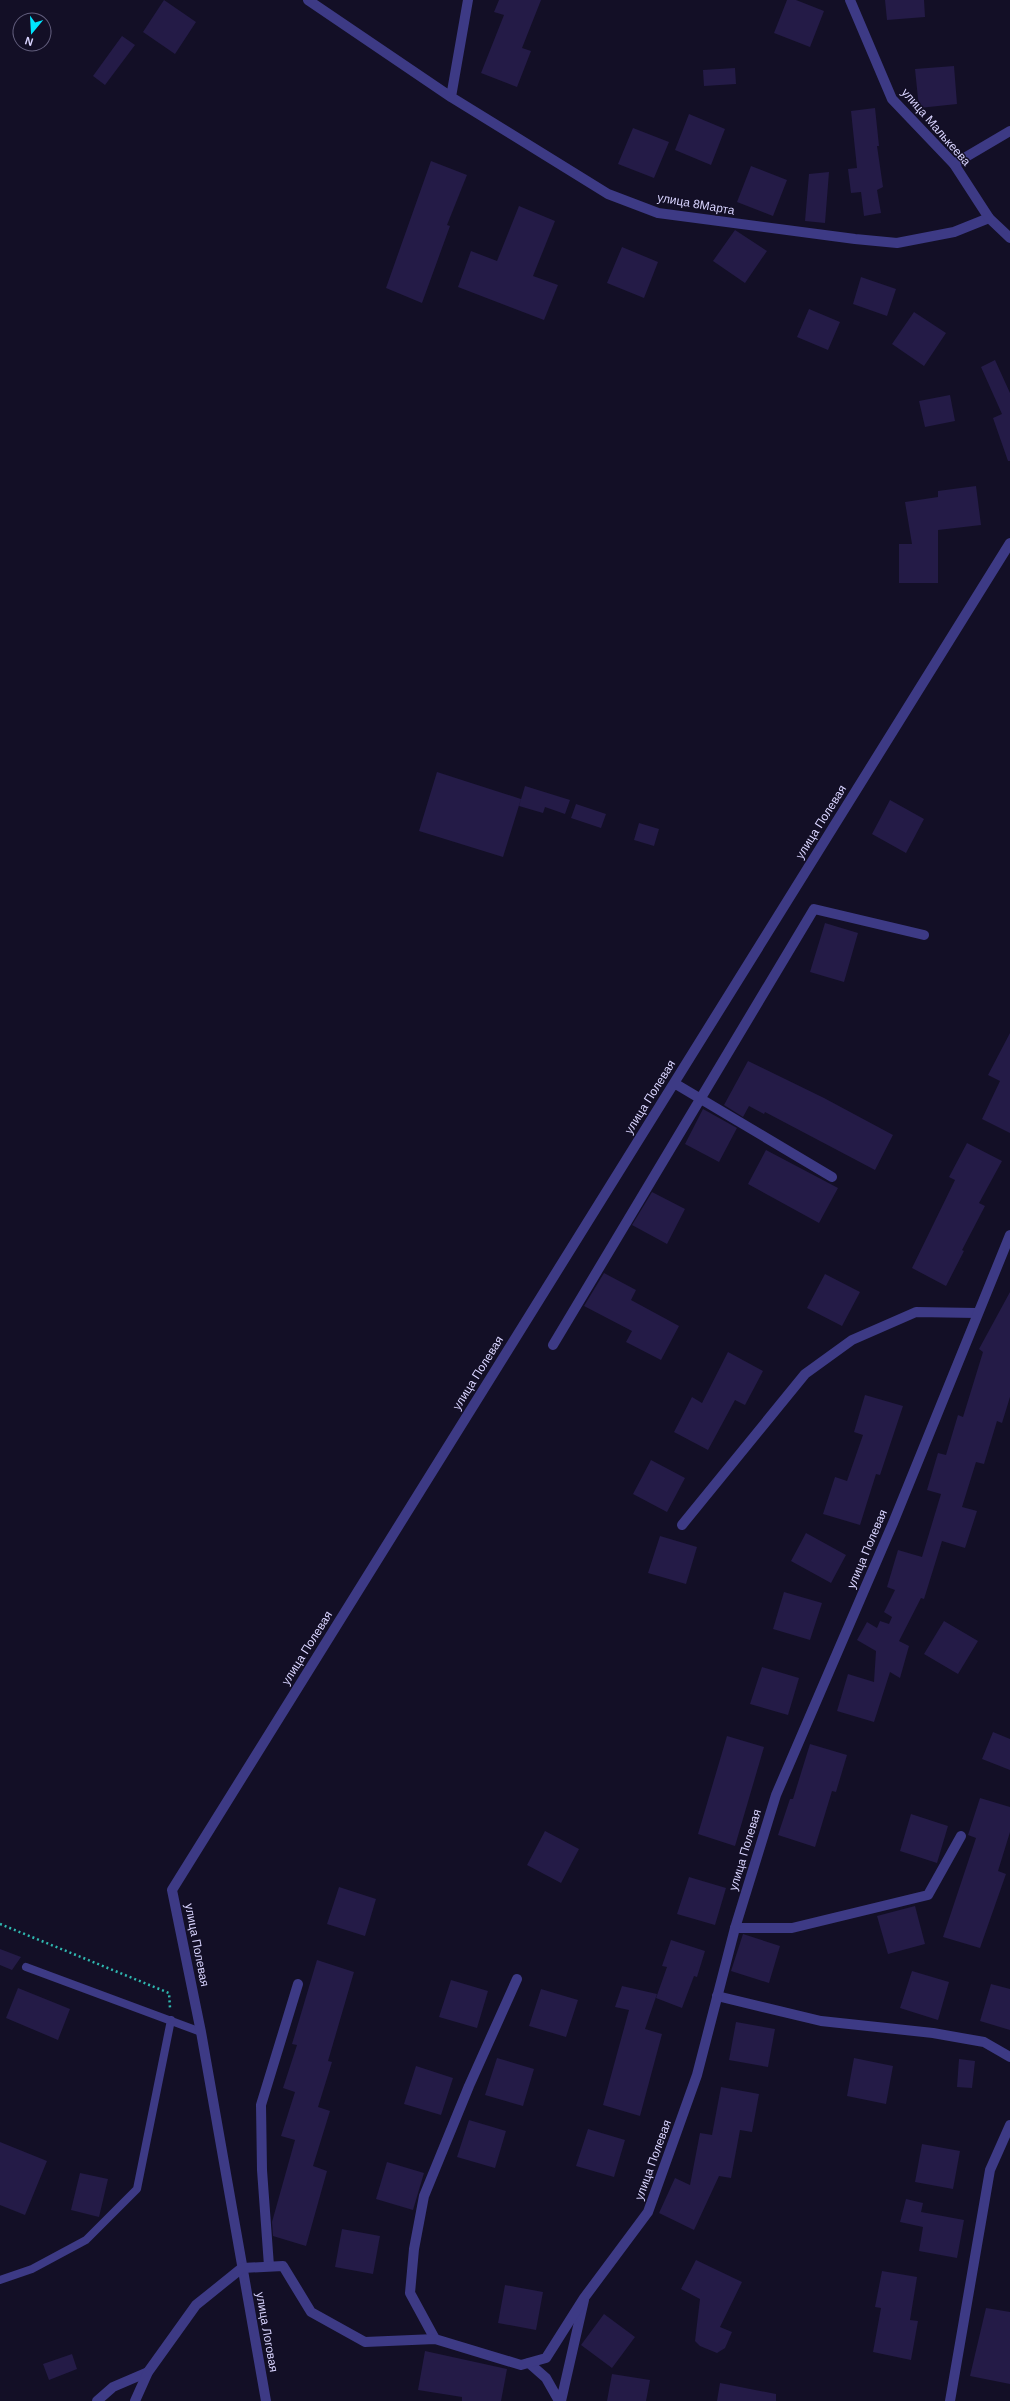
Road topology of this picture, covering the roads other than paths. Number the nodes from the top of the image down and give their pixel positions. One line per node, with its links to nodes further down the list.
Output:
1 (308, 0): 4 (street, улица 8Марта)
2 (468, 0): 4 (street)
3 (850, 0): 6 (street, улица Малькеева)
4 (451, 97): 7 (street, улица 8Марта)
5 (1010, 131): 6 (street)
6 (954, 164): 7 (street, улица Малькеева)
7 (989, 218): 8 (street, улица Малькеева)
8 (1010, 238)
9 (1010, 543): 11 (street, улица Полевая)
10 (924, 935): 12 (street)
11 (674, 1083): 12 (street); 25 (street, улица Полевая)
12 (701, 1098): 13 (street); 16 (street)
13 (832, 1177)
14 (1010, 1235): 15 (street, улица Полевая)
15 (977, 1313): 17 (street); 19 (street, улица Полевая)
16 (553, 1345)
17 (682, 1525)
18 (961, 1836): 19 (street)
19 (734, 1928): 23 (street, улица Полевая)
20 (26, 1966): 24 (lane)
21 (517, 1979): 32 (street)
22 (298, 1984): 28 (street)
23 (717, 1996): 26 (street); 31 (street, улица Полевая)
24 (171, 2020): 25 (lane); 30 (lane)
25 (201, 2032): 29 (street, улица Полевая)
26 (1010, 2057)
27 (1010, 2125): 39 (street)
28 (269, 2266): 29 (street); 32 (street, улица Полевая)
29 (242, 2268): 34 (street); 37 (street, улица Логовая)
30 (0, 2280)
31 (584, 2298): 33 (street, улица Полевая); 38 (street)
32 (435, 2339): 33 (street, улица Полевая)
33 (529, 2363): 38 (street)
34 (148, 2372): 35 (street); 36 (street)
35 (97, 2401)
36 (135, 2401)
37 (266, 2401)
38 (560, 2401)
39 (950, 2401)

